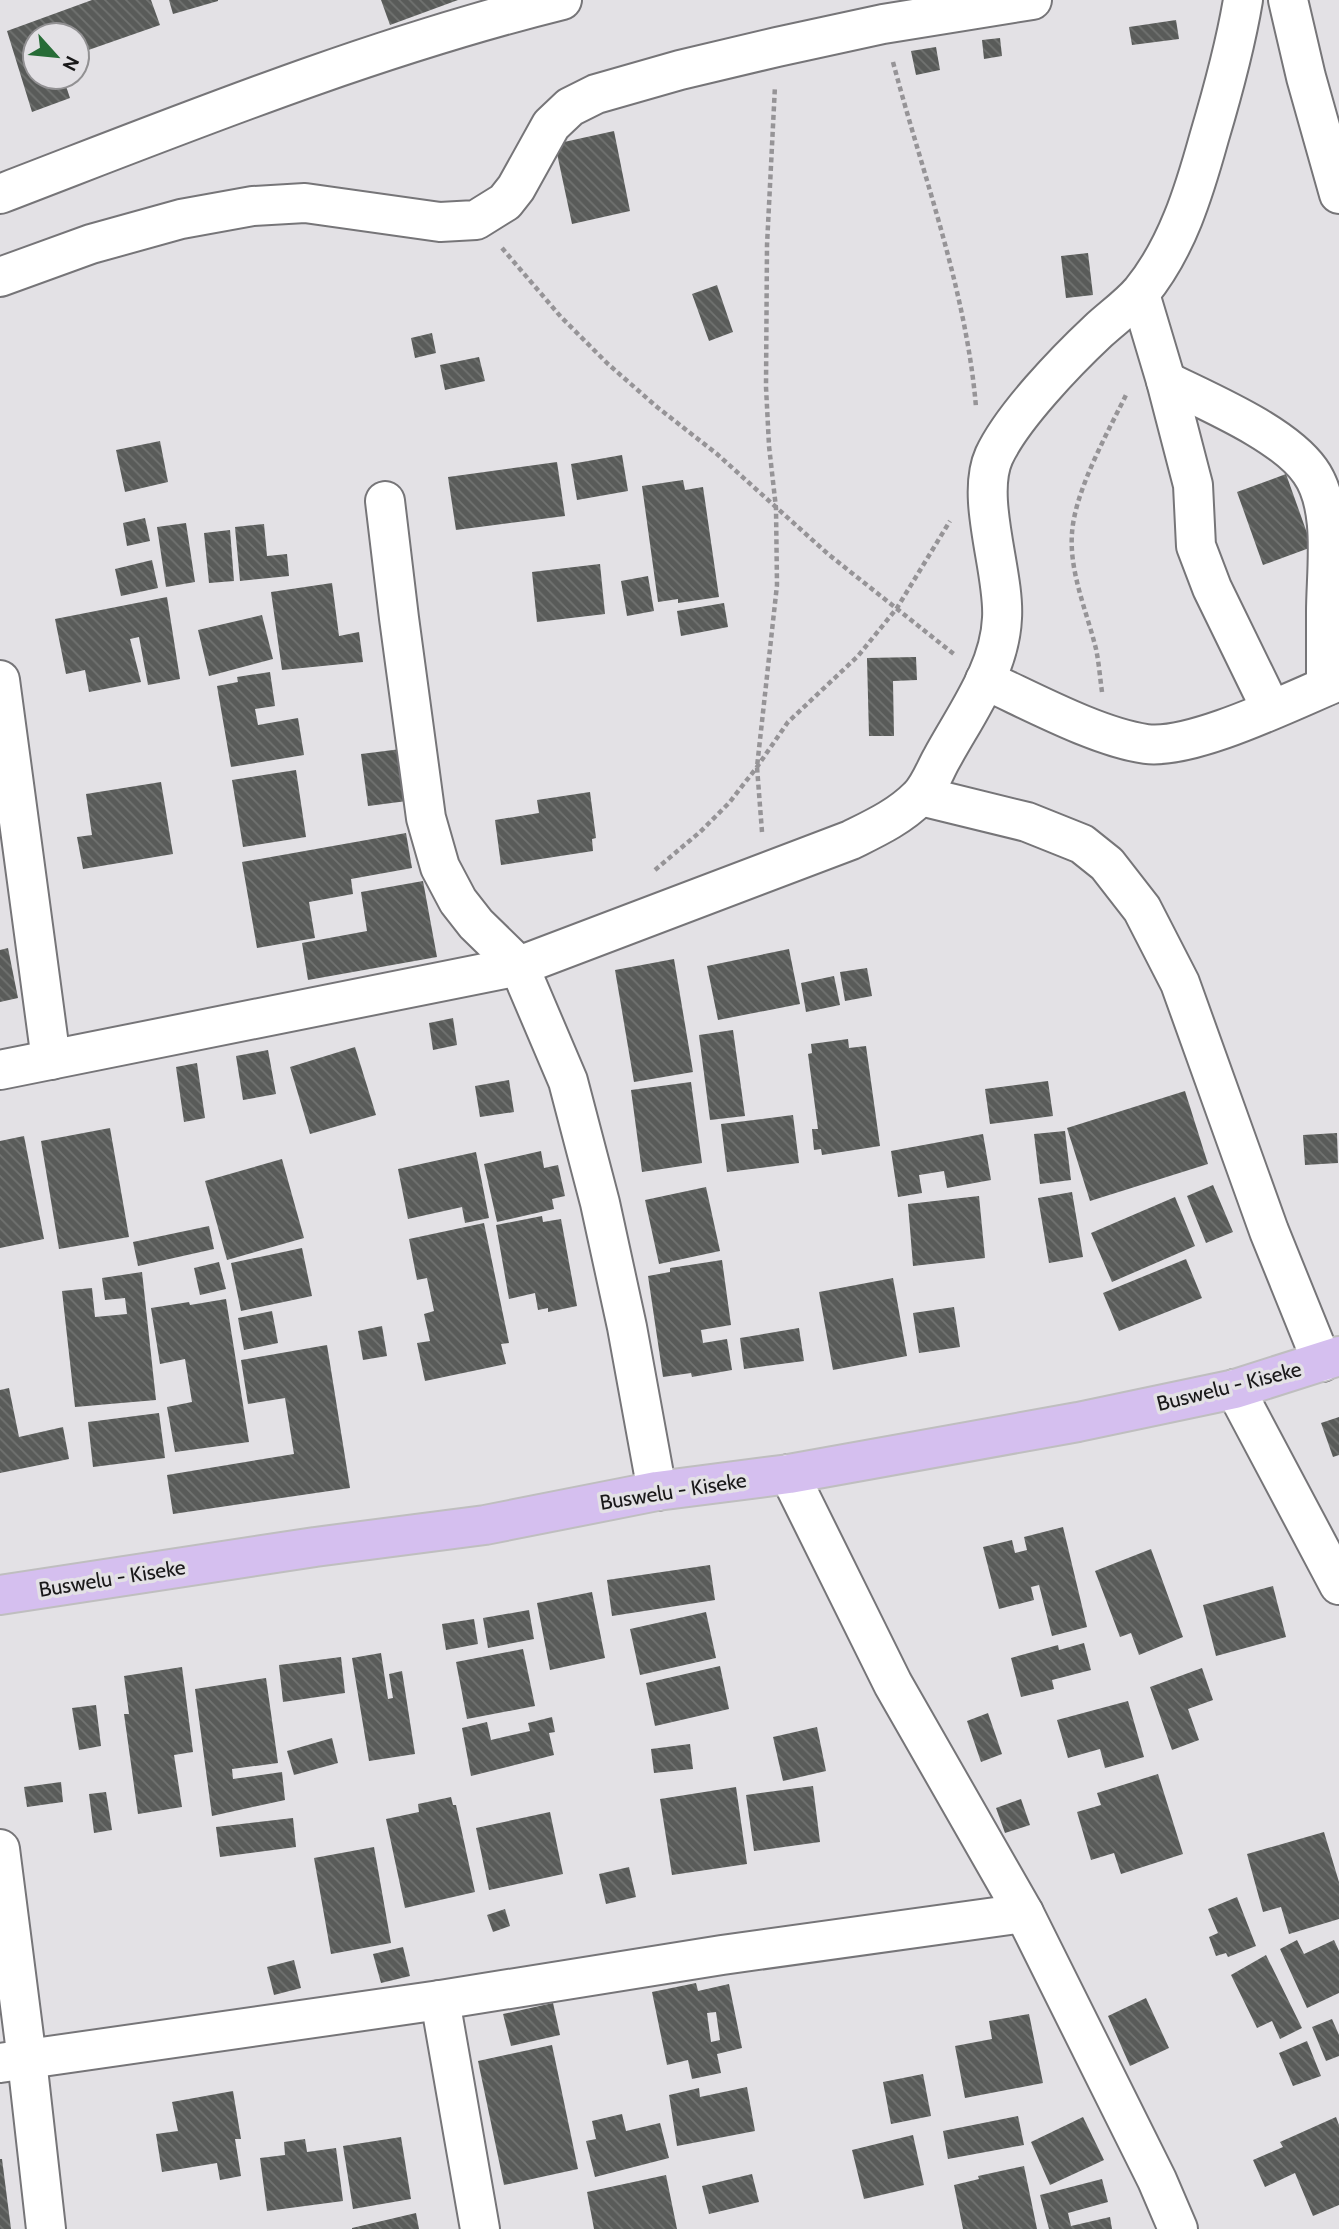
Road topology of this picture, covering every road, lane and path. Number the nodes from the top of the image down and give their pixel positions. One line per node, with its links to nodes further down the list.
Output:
1 (562, 0): 7 (street)
2 (1032, 0): 5 (street)
3 (1243, 0): 11 (street)
4 (1288, 0): 8 (street)
5 (883, 24): 6 (street); 14 (path)
6 (777, 47): 9 (street); 16 (path)
7 (0, 194)
8 (1339, 194)
9 (476, 220): 10 (street); 16 (path)
10 (0, 277)
11 (1140, 294): 12 (street); 20 (street)
12 (1166, 380): 21 (street); 22 (street)
13 (1129, 387): 23 (path)
14 (976, 412)
15 (386, 501): 28 (street)
16 (776, 508): 18 (path); 24 (path)
17 (954, 515): 18 (path)
18 (897, 608): 20 (path); 24 (path)
19 (0, 680): 29 (street)
20 (985, 680): 23 (street); 25 (street)
21 (1332, 684): 22 (street)
22 (1271, 709): 23 (street)
23 (1108, 734)
24 (757, 767): 26 (path); 27 (path)
25 (921, 796): 26 (street); 31 (street)
26 (769, 873): 28 (street)
27 (648, 877)
28 (519, 966): 29 (street); 34 (street)
29 (51, 1060): 30 (street)
30 (0, 1070)
31 (1330, 1359): 32 (main road, Buswelu - Kiseke)
32 (1235, 1389): 33 (main road, Buswelu - Kiseke); 35 (street)
33 (789, 1474): 34 (main road, Buswelu - Kiseke); 38 (street)
34 (657, 1491): 36 (main road, Buswelu - Kiseke)
35 (1339, 1585)
36 (0, 1595)
37 (0, 1849): 40 (street)
38 (1024, 1913): 39 (street); 43 (street)
39 (440, 2000): 40 (street); 42 (street)
40 (14, 2062): 41 (street)
41 (46, 2229)
42 (480, 2229)
43 (1178, 2229)

